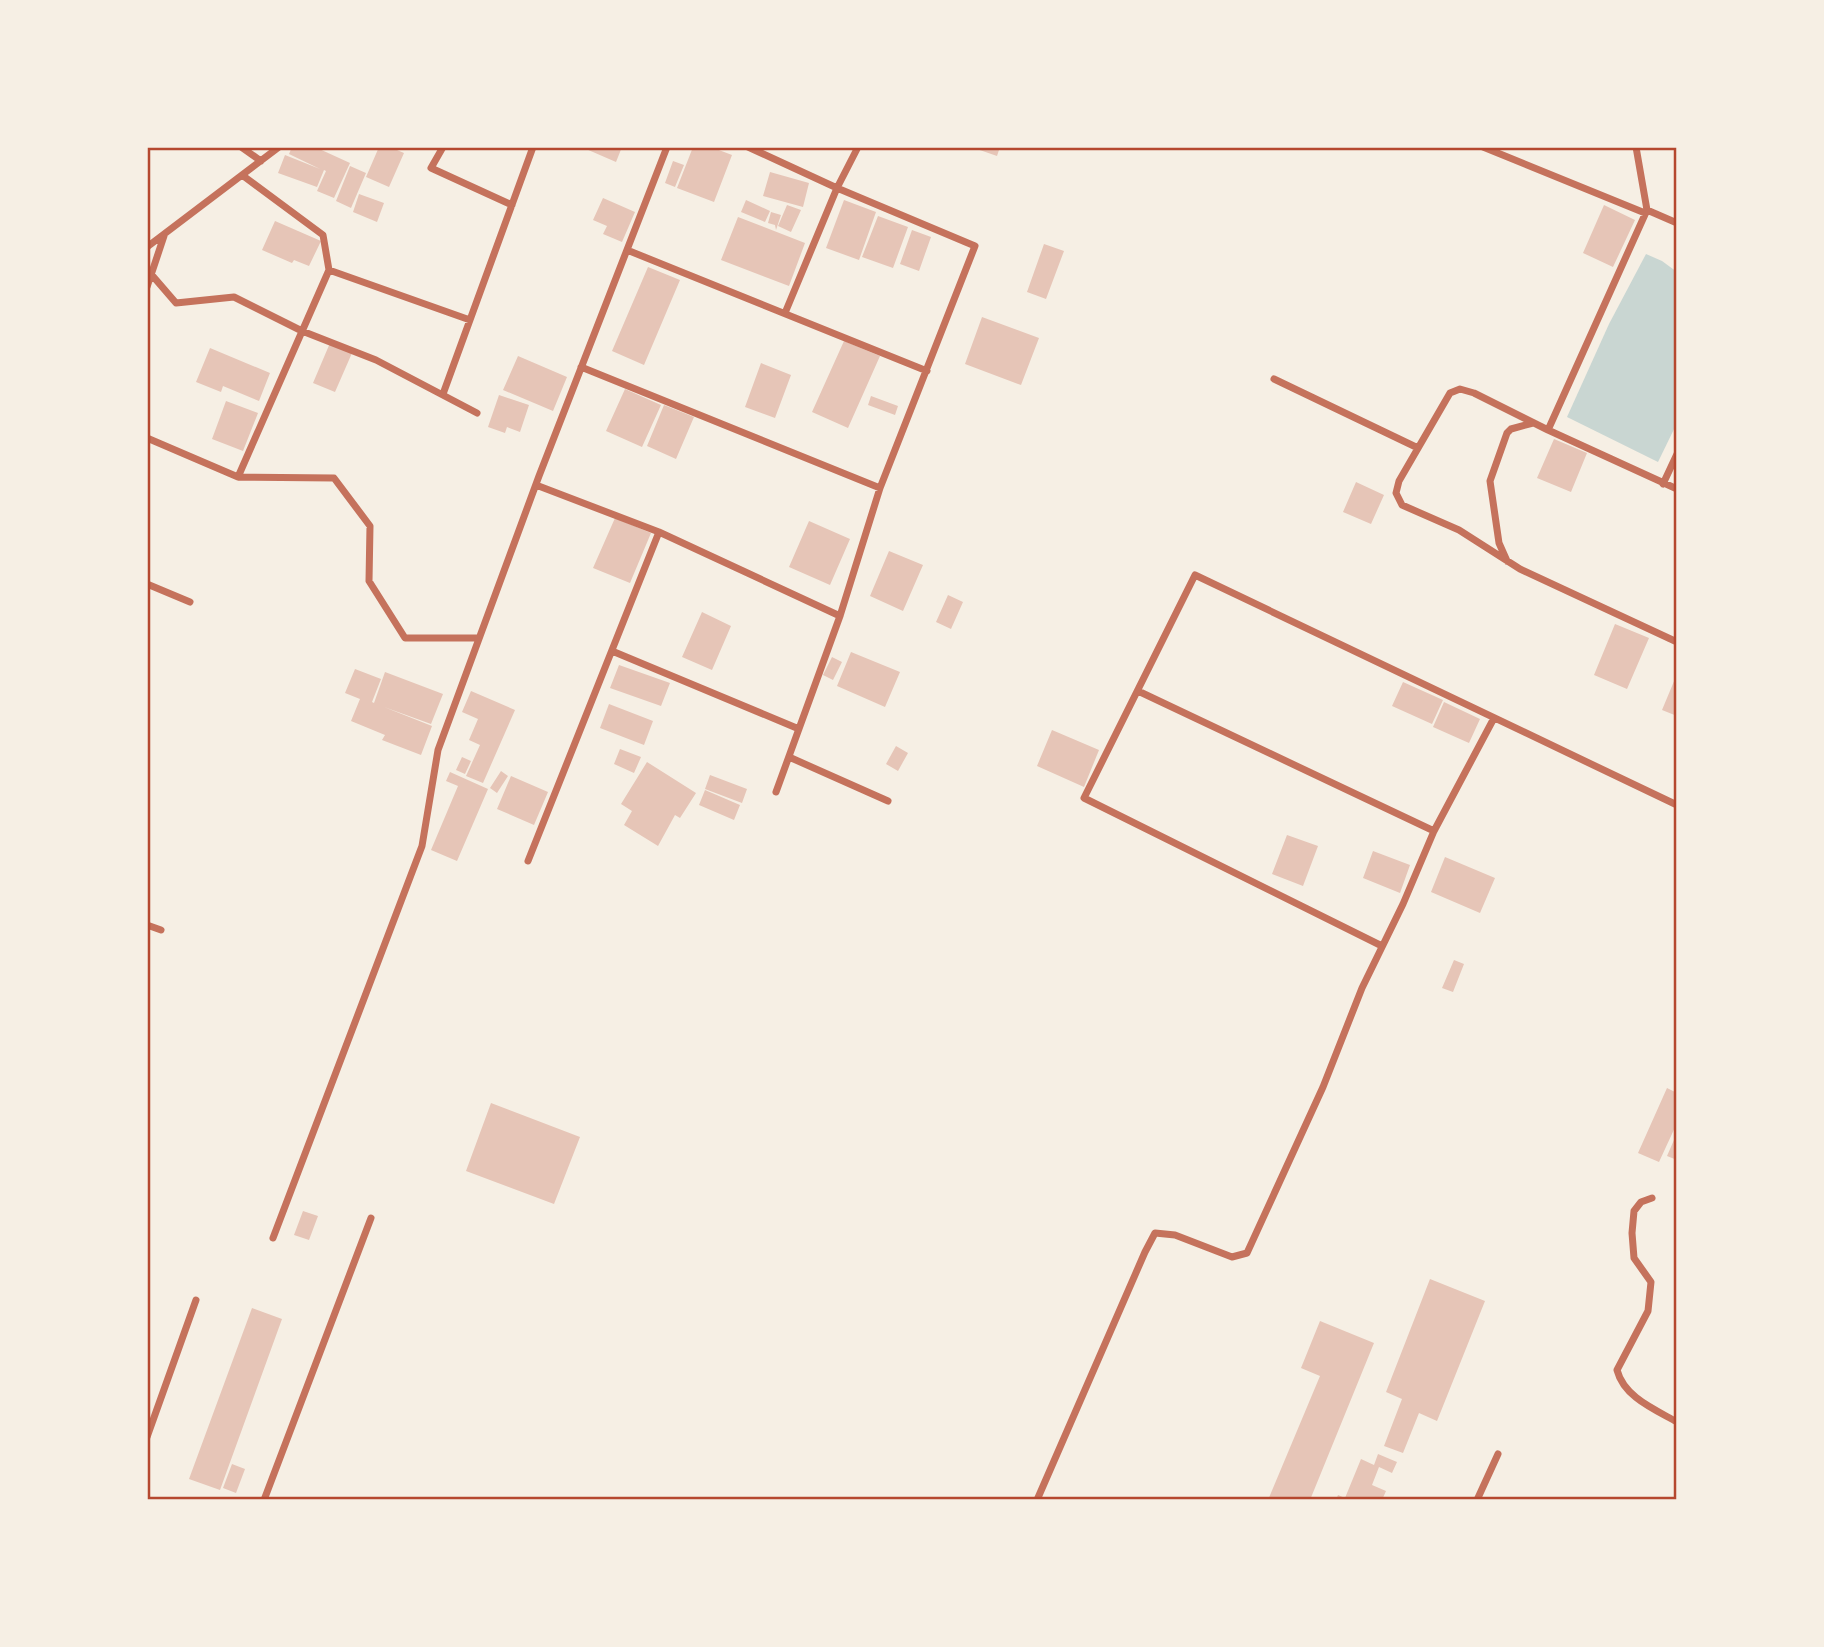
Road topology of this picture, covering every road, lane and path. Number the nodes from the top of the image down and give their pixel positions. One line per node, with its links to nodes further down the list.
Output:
1 (241, 147): 10 (street)
2 (279, 147): 10 (street)
3 (443, 147): 13 (street)
4 (533, 147): 13 (street)
5 (667, 147): 18 (street)
6 (748, 147): 12 (street)
7 (858, 147): 12 (street)
8 (1483, 147): 14 (street)
9 (1636, 147): 14 (street)
10 (261, 161): 11 (street)
11 (242, 175): 16 (street); 19 (street)
12 (837, 188): 22 (street); 26 (street)
13 (512, 205): 23 (street)
14 (1646, 211): 15 (street); 31 (street)
15 (1677, 223)
16 (164, 235): 17 (street); 20 (street)
17 (147, 247)
18 (627, 250): 22 (street); 25 (street)
19 (329, 270): 23 (street); 24 (street)
20 (151, 274): 21 (street); 24 (street)
21 (147, 287)
22 (785, 313): 26 (street)
23 (470, 320): 28 (street)
24 (302, 331): 28 (street); 35 (street)
25 (581, 368): 37 (street); 38 (street)
26 (927, 370): 38 (street)
27 (1274, 379): 33 (street)
28 (443, 394): 29 (street)
29 (477, 413)
30 (1533, 423): 31 (street); 33 (street); 41 (street)
31 (1548, 430): 36 (street)
32 (147, 438): 35 (street)
33 (1418, 448): 41 (street)
34 (1677, 454): 36 (street)
35 (237, 477): 45 (street)
36 (1663, 484): 39 (street)
37 (536, 485): 40 (street); 45 (street)
38 (880, 488): 44 (street)
39 (1677, 489)
40 (659, 532): 44 (street); 47 (street)
41 (1507, 561): 46 (street)
42 (147, 584): 43 (street)
43 (190, 602)
44 (840, 616): 50 (street)
45 (479, 638): 62 (street)
46 (1677, 642)
47 (612, 651): 50 (street); 56 (street)
48 (1138, 691): 49 (street); 55 (street); 59 (street)
49 (1494, 718): 54 (street); 55 (street)
50 (799, 729): 51 (street)
51 (789, 757): 52 (street); 53 (street)
52 (776, 792)
53 (888, 801)
54 (1677, 804)
55 (1434, 831): 59 (street)
56 (528, 861)
57 (147, 925): 58 (street)
58 (161, 930)
59 (1382, 946): 68 (street)
60 (1652, 1198): 64 (street)
61 (371, 1218): 67 (street)
62 (273, 1238)
63 (196, 1300): 65 (street)
64 (1677, 1422)
65 (147, 1437)
66 (1498, 1454): 69 (street)
67 (264, 1500)
68 (1037, 1500)
69 (1477, 1500)

